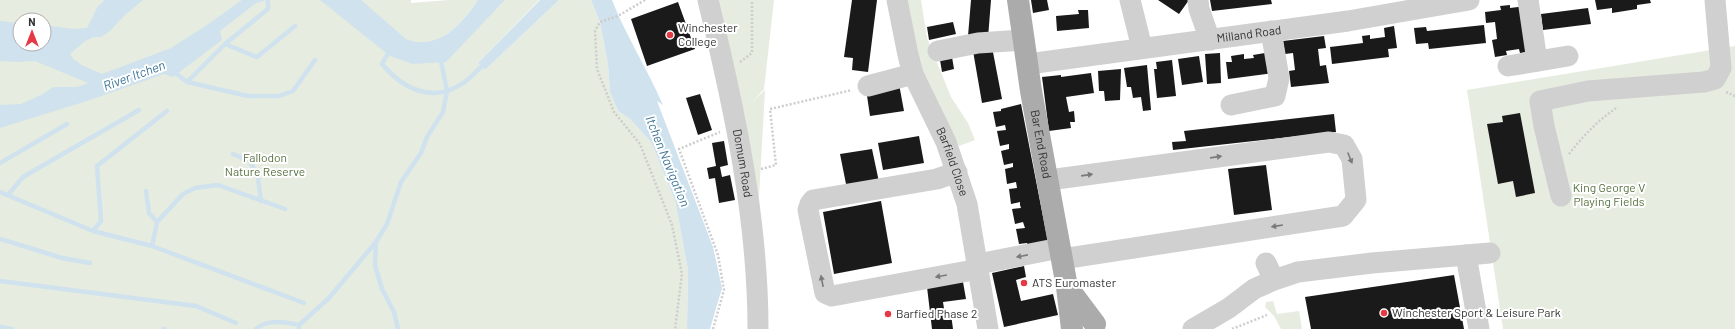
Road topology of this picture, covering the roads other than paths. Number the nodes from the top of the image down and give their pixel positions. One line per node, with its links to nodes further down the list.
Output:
1 (708, 0): 30 (street, Domum Road)
2 (897, 0): 18 (street, Barfield Close)
3 (1018, 0): 10 (main road, Bar End Road)
4 (1130, 0): 12 (street)
5 (1198, 0): 11 (street)
6 (1469, 0): 9 (street, Milland Road)
7 (1528, 0): 15 (street)
8 (1715, 0): 23 (street)
9 (1271, 31): 11 (street, Milland Road); 20 (street)
10 (1024, 40): 13 (street); 16 (main road, Bar End Road)
11 (1210, 40): 12 (street, Milland Road)
12 (1142, 48): 16 (street, Milland Road)
13 (938, 51)
14 (1568, 56): 15 (street)
15 (1537, 61): 17 (street)
16 (1028, 64): 22 (main road, Bar End Road)
17 (1508, 66)
18 (913, 74): 19 (street); 21 (street, Barfield Close)
19 (868, 86)
20 (1231, 105)
21 (957, 172): 27 (street, Barfield Close); 27 (street, one-way to 21)
22 (1049, 180): 25 (main road, Bar End Road); 25 (street, one-way to 25)
23 (1561, 196)
24 (1490, 253): 26 (street)
25 (1061, 254): 27 (street, one-way to 27); 28 (main road, Bar End Road)
26 (1466, 255): 33 (street); 34 (street)
27 (979, 267): 31 (street, Barfield Close)
28 (1067, 287): 29 (main road, Bar End Road); 32 (main road, Bar End Road)
29 (1094, 327)
30 (758, 329)
31 (988, 329)
32 (1072, 329)
33 (1193, 329)
34 (1479, 329)

